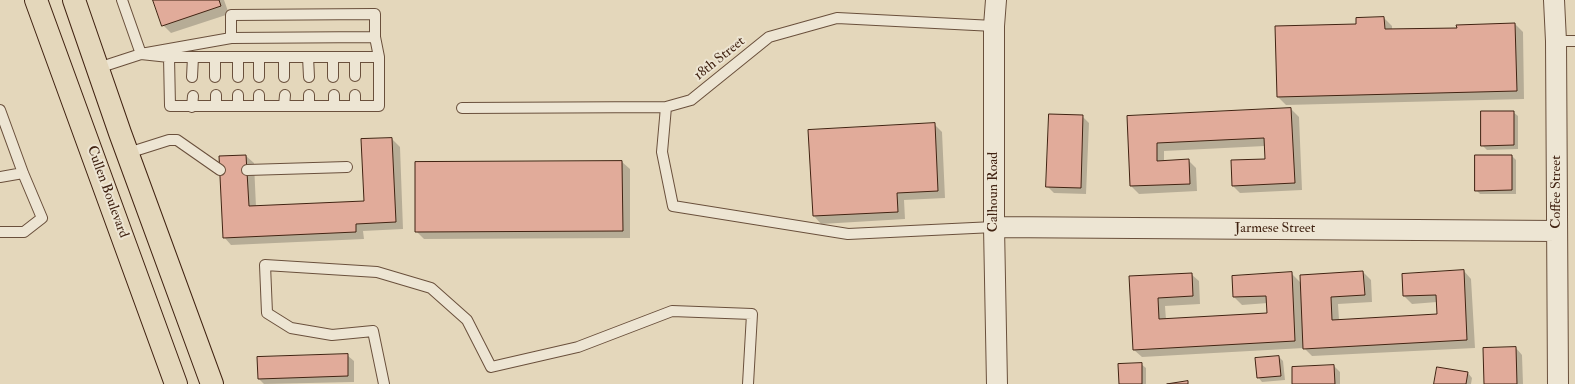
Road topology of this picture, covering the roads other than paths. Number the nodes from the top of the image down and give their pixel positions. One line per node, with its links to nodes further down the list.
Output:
1 (36, 0): 51 (main road, Cullen Boulevard)
2 (74, 0): 21 (main road)
3 (122, 0): 10 (lane)
4 (996, 0): 6 (street, Calhoun Road)
5 (1554, 0): 9 (street, Coffee Street)
6 (994, 26): 47 (lane, 18th Street); 57 (street, Calhoun Road)
7 (375, 37): 8 (lane); 8 (lane); 20 (lane)
8 (231, 38): 10 (lane)
9 (1566, 41): 58 (street, Coffee Street)
10 (141, 54): 11 (lane); 21 (lane)
11 (169, 57): 12 (lane); 45 (lane)
12 (193, 57): 13 (lane); 23 (lane)
13 (215, 57): 14 (lane); 24 (lane)
14 (238, 57): 15 (lane); 25 (lane)
15 (259, 57): 16 (lane); 26 (lane)
16 (284, 57): 17 (lane); 27 (lane)
17 (308, 57): 18 (lane); 28 (lane)
18 (333, 57): 19 (lane); 29 (lane)
19 (355, 57): 20 (lane); 22 (lane)
20 (378, 57): 44 (lane)
21 (98, 68): 50 (main road)
22 (355, 76)
23 (192, 77)
24 (215, 77)
25 (238, 77)
26 (259, 77)
27 (284, 77)
28 (309, 77)
29 (333, 77)
30 (309, 94): 42 (lane)
31 (216, 95): 38 (lane)
32 (238, 95): 39 (lane)
33 (259, 95): 40 (lane)
34 (285, 95): 41 (lane)
35 (334, 95): 43 (lane)
36 (355, 95): 44 (lane)
37 (192, 96): 45 (lane)
38 (216, 106): 39 (lane); 45 (lane)
39 (238, 106): 40 (lane)
40 (259, 106): 41 (lane)
41 (284, 106): 42 (lane)
42 (309, 106): 43 (lane)
43 (334, 106): 44 (lane)
44 (355, 106)
45 (192, 107)
46 (462, 108): 47 (lane, 18th Street)
47 (666, 108): 57 (lane)
48 (0, 110): 49 (lane)
49 (2, 123): 55 (lane)
50 (124, 143): 51 (main road); 53 (lane); 61 (main road)
51 (90, 145): 60 (main road, Cullen Boulevard)
52 (348, 167): 54 (lane)
53 (220, 170)
54 (247, 170)
55 (23, 173): 56 (lane); 59 (lane)
56 (0, 177)
57 (994, 227): 58 (street, Jarmese Street); 64 (street, Calhoun Road)
58 (1557, 231): 65 (street, Coffee Street)
59 (0, 232)
60 (176, 384)
61 (212, 384)
62 (384, 384): 63 (lane)
63 (748, 384)
64 (997, 384)
65 (1558, 384)

